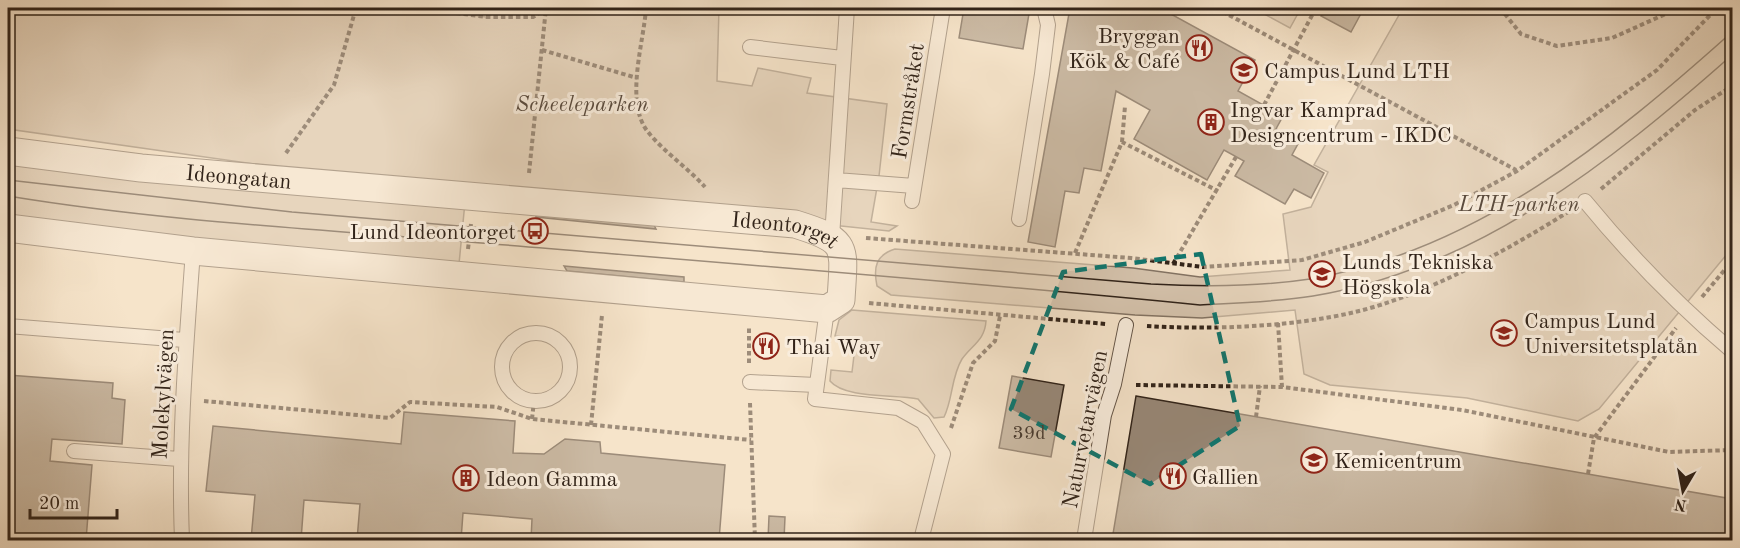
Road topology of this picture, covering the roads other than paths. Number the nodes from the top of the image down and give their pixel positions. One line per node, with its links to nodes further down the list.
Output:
1 (847, 8): 5 (lane)
2 (943, 8): 8 (lane, Formstråket)
3 (1044, 8): 12 (lane)
4 (750, 47): 5 (lane)
5 (842, 58): 7 (lane)
6 (8, 151): 9 (street, Ideongatan)
7 (836, 180): 8 (lane); 14 (lane)
8 (914, 186): 10 (lane, Formstråket)
9 (473, 196): 14 (street, Ideontorget)
10 (912, 201)
11 (1585, 201): 20 (lane)
12 (1019, 219)
13 (8, 228): 15 (street)
14 (832, 237): 16 (street, Ideontorget)
15 (193, 251): 16 (street); 19 (lane, Molekylvägen)
16 (827, 309): 22 (lane)
17 (1126, 325): 28 (lane, Naturvetarvägen)
18 (8, 326): 19 (lane)
19 (184, 340): 25 (lane, Molekylvägen)
20 (1732, 351)
21 (750, 382): 22 (lane)
22 (815, 392): 27 (lane)
23 (534, 401): 23 (lane)
24 (74, 451): 25 (lane)
25 (179, 459): 26 (lane, Molekylvägen)
26 (182, 540)
27 (921, 540)
28 (1083, 540)

